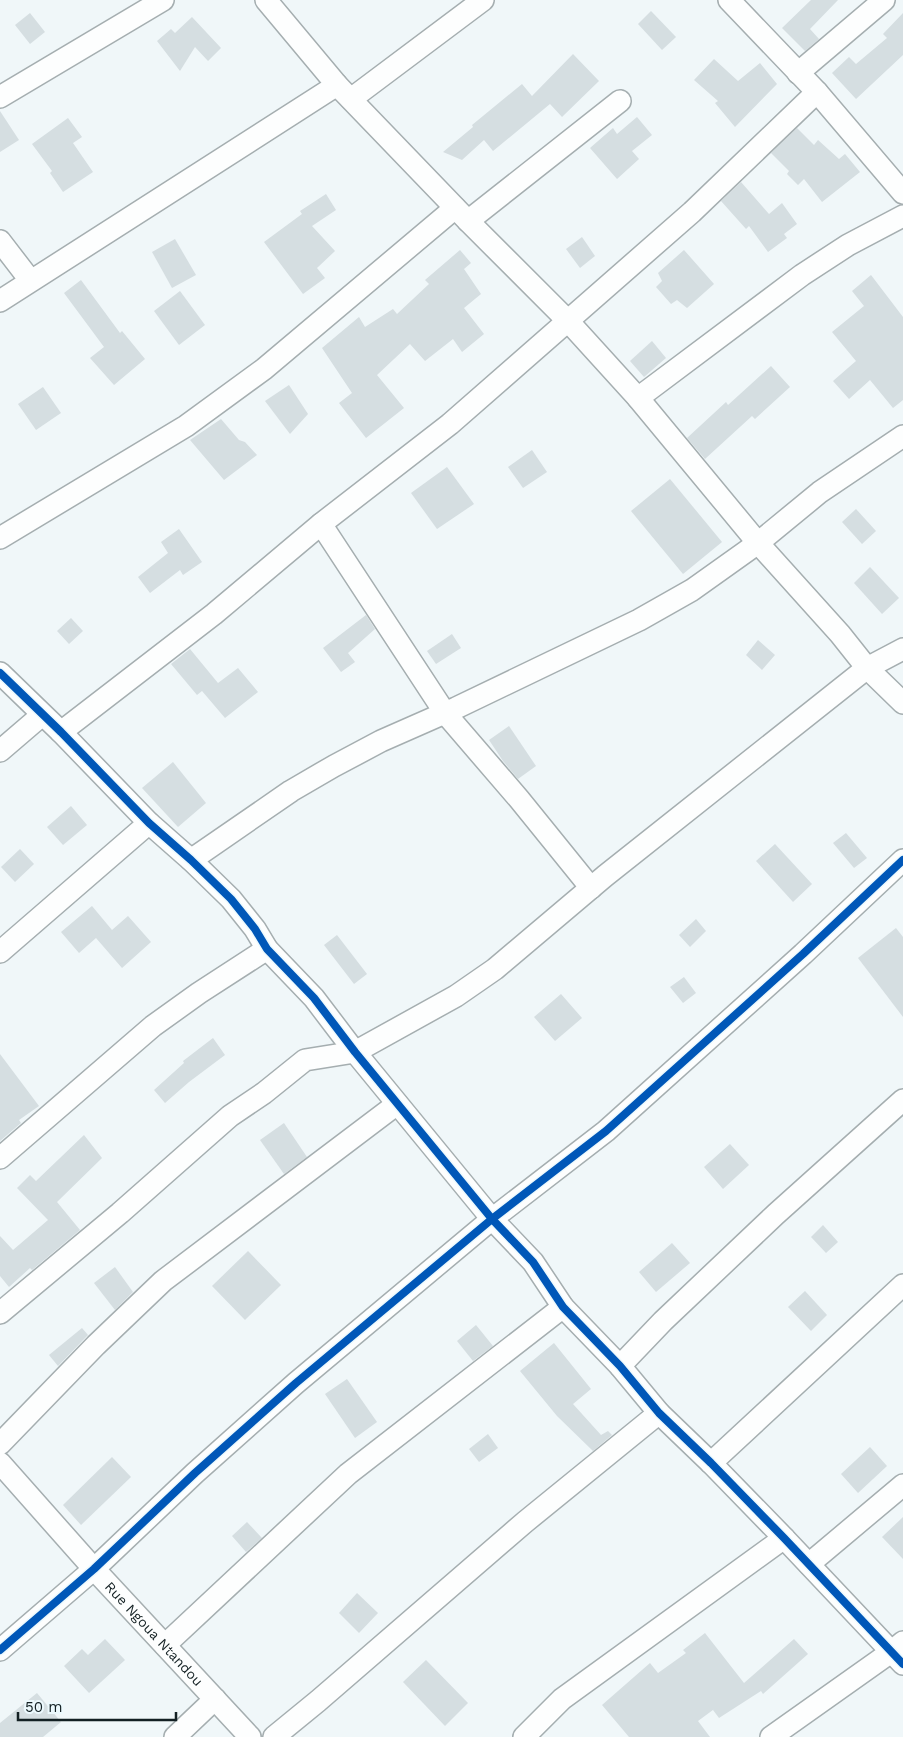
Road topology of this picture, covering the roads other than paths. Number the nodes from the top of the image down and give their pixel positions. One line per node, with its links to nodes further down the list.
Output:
1 (163, 0): 9 (street)
2 (266, 0): 7 (street)
3 (483, 0): 7 (street)
4 (729, 0): 6 (street)
5 (884, 0): 6 (street)
6 (798, 73): 8 (street)
7 (344, 92): 12 (street); 15 (street)
8 (816, 92): 11 (street); 17 (street)
9 (0, 97)
10 (620, 101): 12 (street)
11 (903, 193)
12 (461, 214): 17 (street); 21 (street)
13 (903, 216): 18 (street)
14 (0, 241): 15 (street)
15 (30, 280): 16 (street)
16 (0, 301)
17 (568, 321): 18 (street); 20 (street)
18 (638, 398): 22 (street)
19 (903, 436): 22 (street)
20 (320, 524): 27 (street); 29 (street)
21 (0, 538)
22 (758, 543): 24 (street); 27 (street)
23 (903, 649): 24 (street)
24 (867, 668): 26 (street); 34 (street)
25 (0, 673): 28 (street)
26 (903, 704)
27 (445, 713): 32 (street); 34 (street)
28 (42, 715): 29 (street); 30 (street)
29 (61, 732): 31 (street)
30 (0, 751)
31 (149, 823): 32 (street); 36 (street)
32 (191, 860): 35 (street)
33 (903, 860): 41 (street)
34 (591, 888): 37 (street)
35 (267, 949): 37 (street); 40 (street)
36 (0, 952)
37 (355, 1052): 39 (street); 44 (street)
38 (903, 1100): 45 (street)
39 (397, 1104): 41 (street); 47 (street)
40 (0, 1158)
41 (492, 1219): 43 (street); 53 (street)
42 (903, 1285): 49 (street)
43 (563, 1307): 45 (street); 54 (street)
44 (0, 1313)
45 (620, 1366): 46 (street)
46 (659, 1413): 49 (street); 60 (street)
47 (0, 1444)
48 (0, 1463): 53 (street, Rue Ngoua Ntandou)
49 (711, 1463): 51 (street)
50 (903, 1485): 52 (street)
51 (784, 1538): 52 (street); 61 (street)
52 (809, 1564): 56 (street)
53 (94, 1569): 54 (street, Rue Ngoua Ntandou); 55 (street)
54 (165, 1645): 57 (street, Rue Ngoua Ntandou)
55 (0, 1650)
56 (899, 1652): 62 (street)
57 (215, 1699): 58 (street); 59 (street, Rue Ngoua Ntandou)
58 (175, 1737)
59 (250, 1737)
60 (274, 1737)
61 (524, 1737)
62 (771, 1737)

